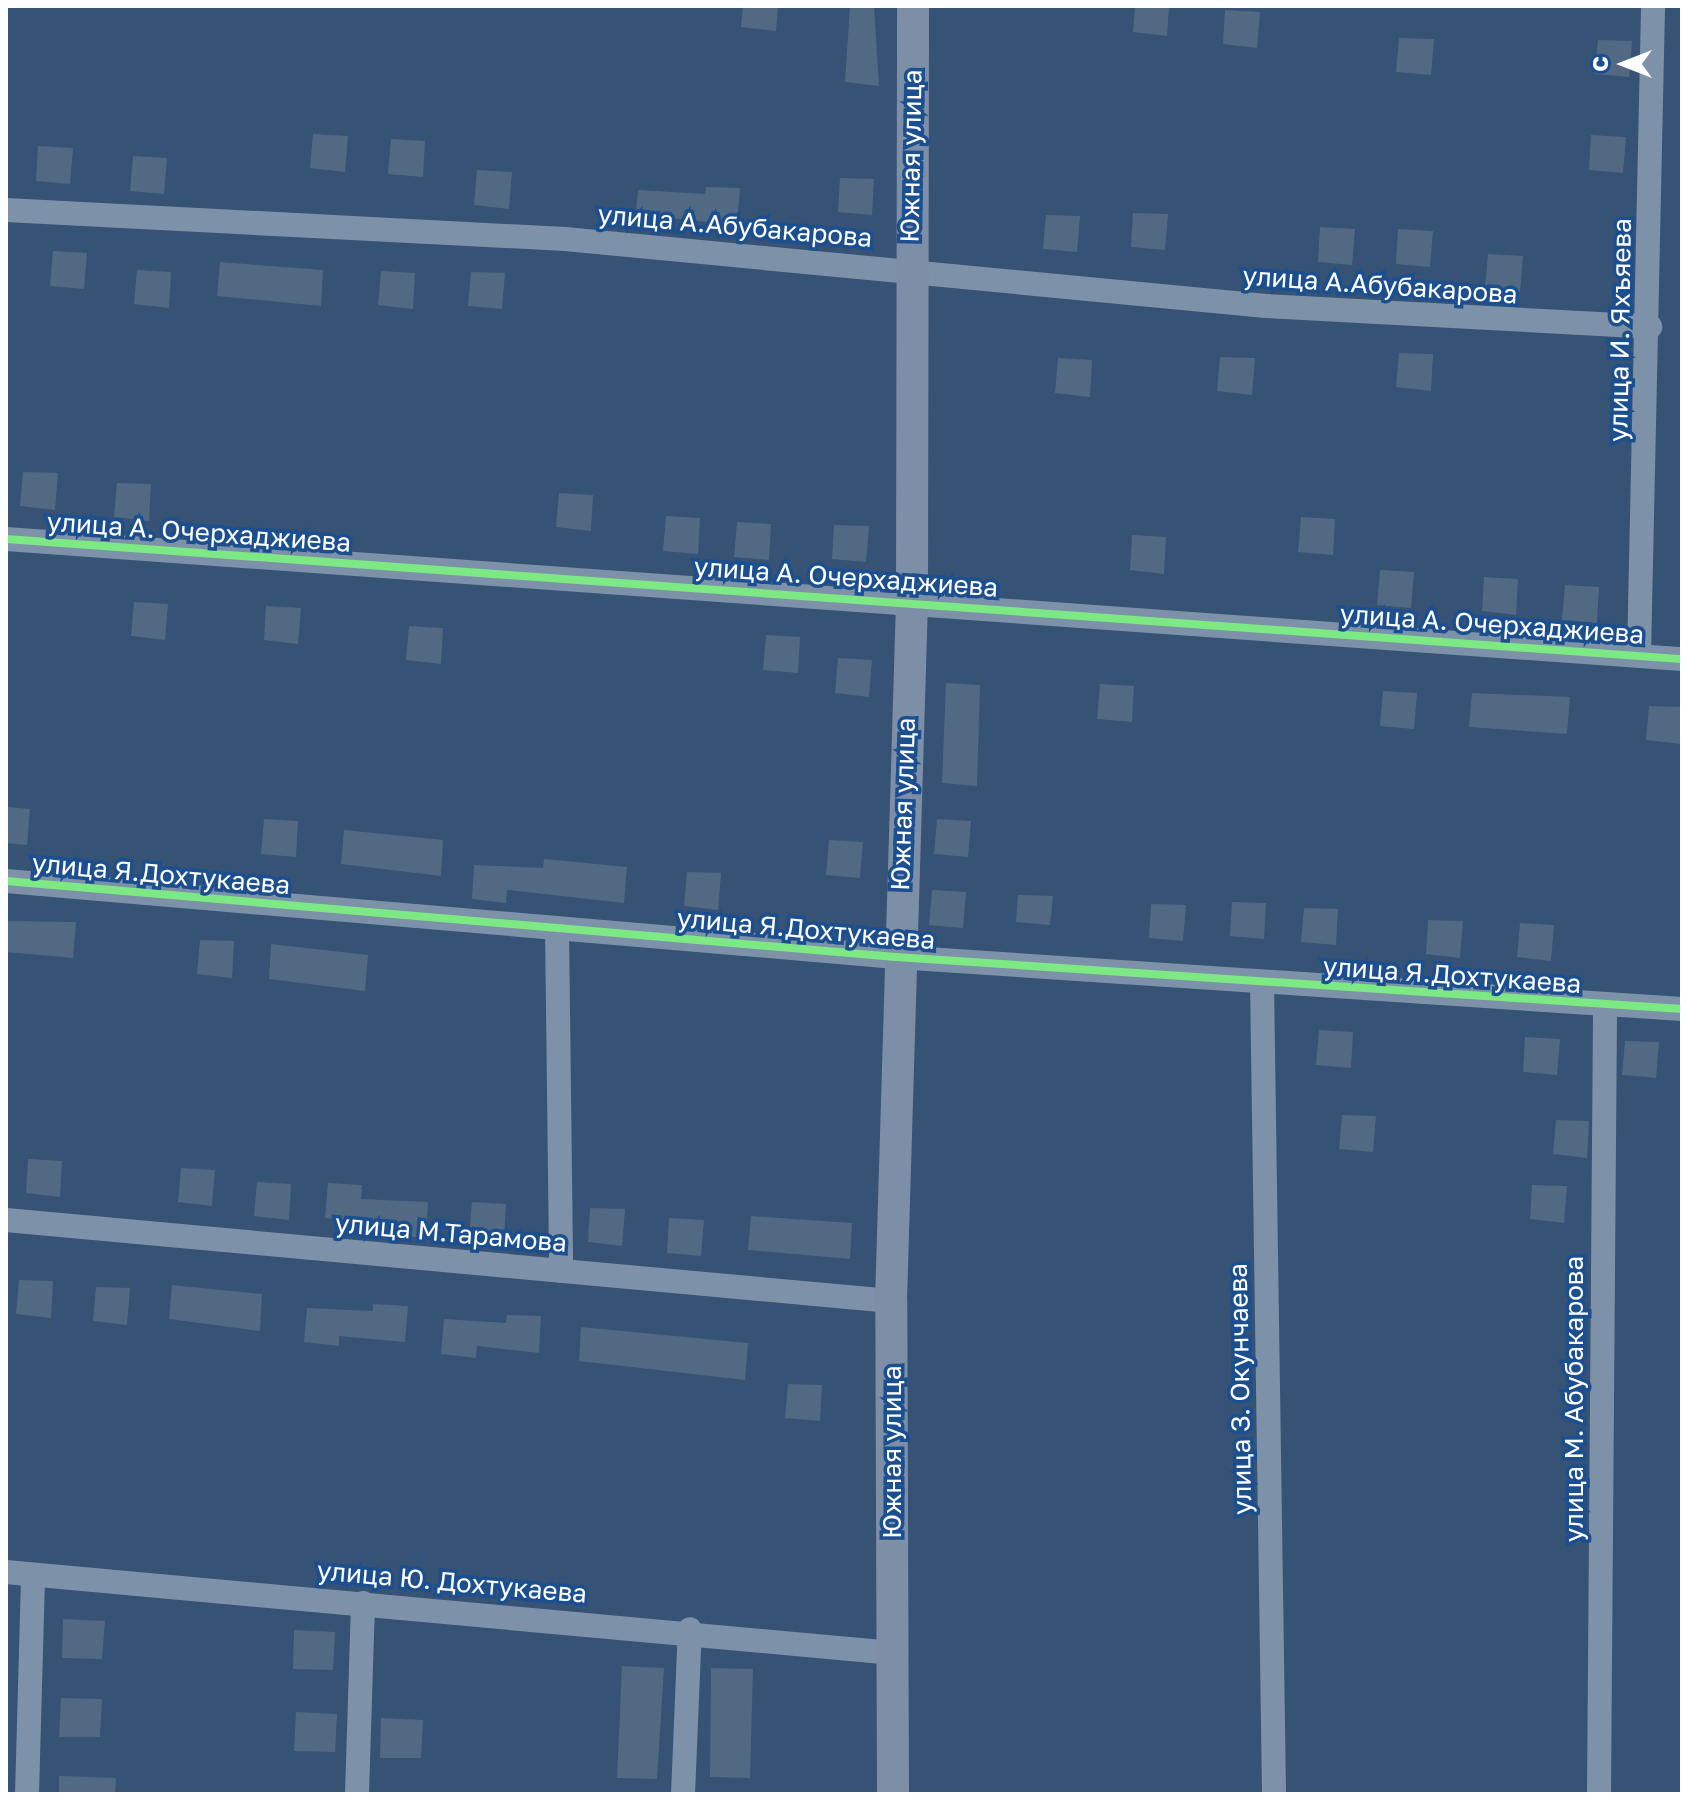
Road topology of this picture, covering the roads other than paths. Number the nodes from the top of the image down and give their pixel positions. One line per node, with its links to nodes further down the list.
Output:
1 (913, 6): 4 (main road, Южная улица)
2 (1653, 6): 5 (street, улица И. Яхъяева)
3 (6, 210): 4 (street, улица А.Абубакарова)
4 (909, 269): 5 (street, улица А.Абубакарова); 7 (main road, Южная улица)
5 (1650, 327): 8 (street, улица И. Яхъяева)
6 (6, 539): 7 (street, улица А. Очерхаджиева)
7 (912, 602): 8 (street, улица А. Очерхаджиева); 12 (main road, Южная улица)
8 (1639, 655): 9 (street, улица А. Очерхаджиева)
9 (1682, 659)
10 (6, 881): 11 (street, улица Я.Дохтукаева)
11 (557, 928): 12 (street, улица Я.Дохтукаева); 17 (street)
12 (896, 957): 13 (street, улица Я.Дохтукаева); 18 (main road, Южная улица)
13 (1262, 983): 14 (street, улица Я.Дохтукаева); 28 (street, улица З. Окунчаева)
14 (1605, 1005): 15 (street, улица Я.Дохтукаева); 29 (street, улица М. Абубакарова)
15 (1682, 1009)
16 (6, 1220): 17 (street, улица М.Тарамова)
17 (561, 1271): 18 (street, улица М.Тарамова)
18 (891, 1301): 23 (main road, Южная улица)
19 (6, 1572): 20 (street, улица Ю. Дохтукаева)
20 (33, 1575): 21 (street, улица Ю. Дохтукаева); 24 (street)
21 (363, 1603): 22 (street, улица Ю. Дохтукаева); 25 (street)
22 (690, 1629): 23 (street, улица Ю. Дохтукаева); 26 (street)
23 (893, 1653): 27 (main road, Южная улица)
24 (27, 1794)
25 (357, 1794)
26 (683, 1794)
27 (893, 1794)
28 (1274, 1794)
29 (1599, 1794)

